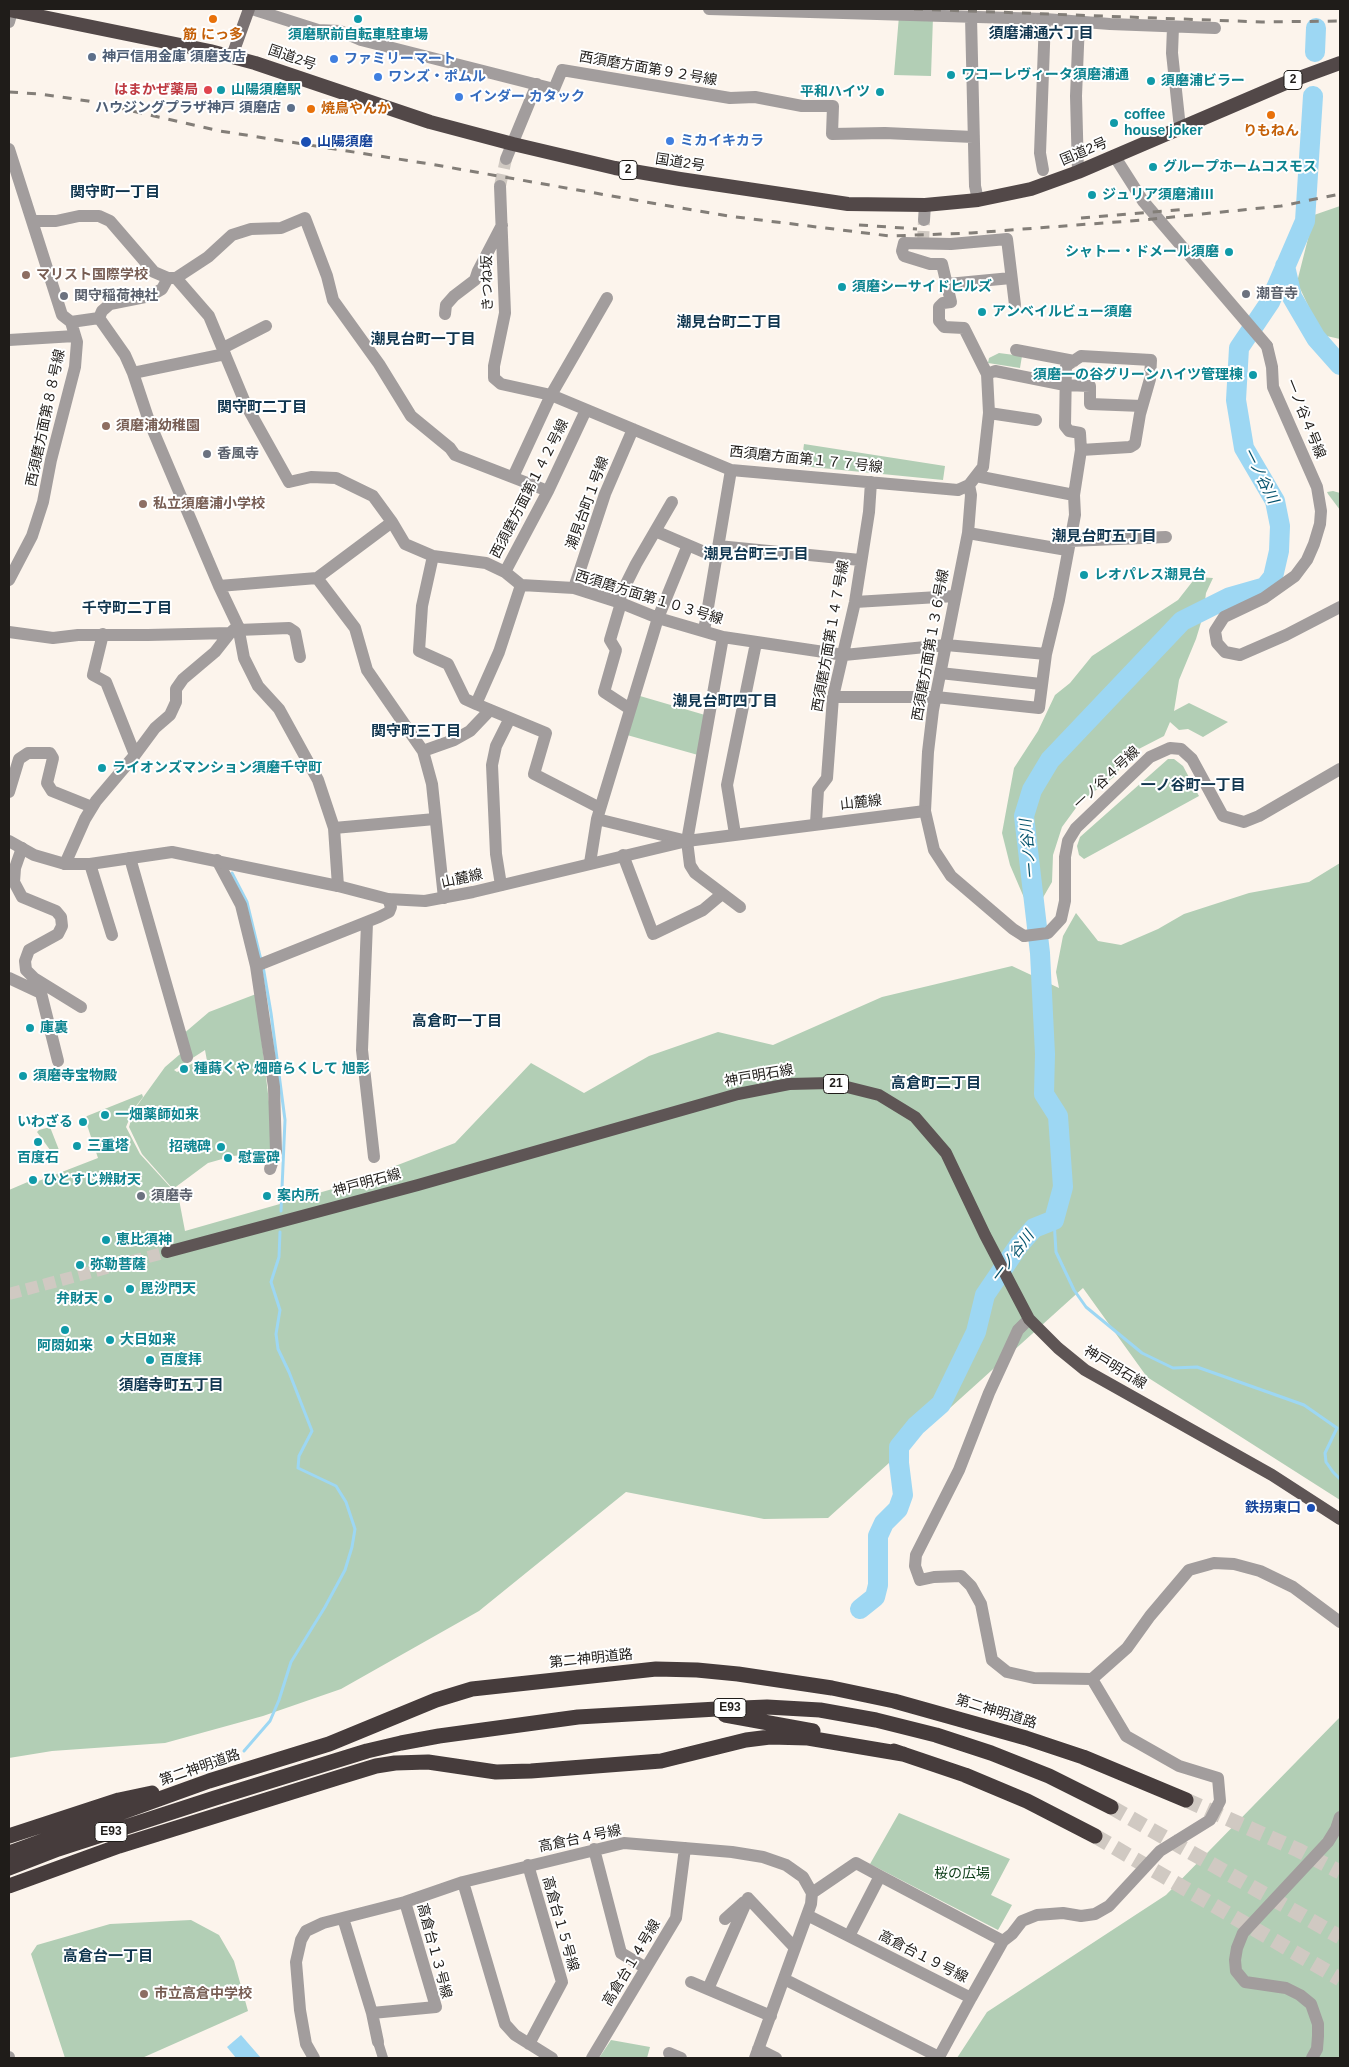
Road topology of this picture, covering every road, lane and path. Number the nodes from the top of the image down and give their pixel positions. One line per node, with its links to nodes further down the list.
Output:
1 (250, 9): 10 (main road); 12 (street, 西須磨方面第９２号線)
2 (710, 9): 5 (street)
3 (40, 13): 4 (highway, 国道2号 / 2); 10 (highway, 国道2号 / 2)
4 (10, 14)
5 (971, 17): 6 (street); 14 (street)
6 (1044, 20): 7 (street); 19 (street)
7 (1078, 22): 8 (street); 20 (street)
8 (1173, 27): 9 (street); 13 (street)
9 (1215, 28)
10 (232, 56): 15 (highway, 国道2号 / 2)
11 (1340, 63): 13 (highway, 国道2号 / 2)
12 (537, 84): 14 (street, 西須磨方面第９２号線); 15 (street)
13 (1180, 128): 17 (highway, 国道2号 / 2)
14 (974, 137): 22 (street)
15 (513, 144): 18 (street); 23 (highway, 国道2号 / 2)
16 (9, 149): 25 (street, 西須磨方面第８８号線)
17 (1115, 156): 20 (highway, 国道2号 / 2); 76 (street, 一ノ谷４号線)
18 (506, 159)
19 (1043, 170)
20 (1078, 172): 22 (highway, 国道2号 / 2)
21 (500, 186): 26 (street, きつね坂)
22 (978, 200): 23 (highway, 国道2号 / 2)
23 (925, 205): 24 (street)
24 (924, 220)
25 (33, 221): 27 (street); 34 (street, 西須磨方面第８８号線)
26 (502, 225): 32 (street); 44 (street, きつね坂)
27 (172, 278): 33 (street); 39 (street); 52 (street)
28 (1011, 278): 29 (street); 29 (street); 31 (street)
29 (948, 284): 42 (street, 西須磨方面第１３６号線)
30 (607, 298): 44 (street)
31 (1015, 305)
32 (444, 314)
33 (99, 318): 34 (street); 41 (street)
34 (71, 322): 36 (street, 西須磨方面第８８号線)
35 (266, 326): 39 (street)
36 (75, 336): 37 (street); 69 (street, 西須磨方面第８８号線)
37 (9, 340)
38 (1016, 350): 40 (street)
39 (224, 351): 41 (street); 58 (street)
40 (1074, 361): 43 (street); 45 (street)
41 (133, 372): 71 (street)
42 (987, 374): 43 (street); 47 (street, 西須磨方面第１３６号線)
43 (1065, 385): 45 (street); 50 (street)
44 (551, 395): 46 (street, 西須磨方面第１７７号線); 52 (street)
45 (1142, 406): 50 (street)
46 (586, 410): 49 (street, 西須磨方面第１７７号線); 55 (street, 西須磨方面第１４２号線)
47 (989, 413): 48 (street); 53 (street, 西須磨方面第１３６号線)
48 (1036, 420)
49 (633, 429): 51 (street, 西須磨方面第１７７号線); 72 (street, 潮見台町１号線)
50 (1081, 450): 56 (street)
51 (731, 470): 54 (street, 西須磨方面第１７７号線); 64 (street)
52 (513, 477): 55 (street)
53 (973, 481): 54 (street, 西須磨方面第１７７号線); 56 (street); 60 (street, 西須磨方面第１３６号線)
54 (871, 482): 66 (street, 西須磨方面第１４７号線)
55 (548, 491): 67 (street, 西須磨方面第１４２号線)
56 (1074, 495): 63 (street)
57 (672, 502): 59 (street)
58 (392, 522): 65 (street); 68 (street)
59 (655, 531): 62 (street); 75 (street)
60 (968, 533): 63 (street); 73 (street, 西須磨方面第１３６号線)
61 (1166, 537): 63 (street)
62 (688, 545): 64 (street); 77 (street)
63 (1068, 545): 85 (street)
64 (717, 551): 66 (street); 80 (street)
65 (433, 556): 67 (street); 92 (street)
66 (860, 560): 74 (street, 西須磨方面第１４７号線)
67 (505, 572): 70 (street, 西須磨方面第１４２号線)
68 (317, 578): 71 (street); 96 (street)
69 (9, 580)
70 (521, 585): 72 (street, 西須磨方面第１０３号線); 92 (street)
71 (219, 586): 78 (street)
72 (574, 588): 75 (street, 西須磨方面第１０３号線)
73 (955, 596): 74 (street); 84 (street, 西須磨方面第１３６号線)
74 (855, 602): 86 (street, 西須磨方面第１４７号線)
75 (621, 603): 77 (street, 西須磨方面第１０３号線); 93 (street)
76 (1340, 607)
77 (658, 618): 80 (street, 西須磨方面第１０３号線); 93 (street)
78 (235, 630): 81 (street); 87 (street); 97 (street); 105 (street)
79 (9, 632): 81 (street)
80 (704, 632): 82 (street, 西須磨方面第１０３号線)
81 (103, 634): 97 (street)
82 (723, 637): 83 (street, 西須磨方面第１０３号線); 107 (street)
83 (756, 643): 86 (street, 西須磨方面第１０３号線); 106 (street)
84 (946, 645): 85 (street, 西須磨方面第１０３号線); 86 (street, 西須磨方面第１０３号線); 88 (street, 西須磨方面第１３６号線)
85 (1046, 654): 89 (street)
86 (844, 655): 90 (street, 西須磨方面第１４７号線)
87 (300, 657)
88 (940, 673): 89 (street); 91 (street, 西須磨方面第１３６号線)
89 (1041, 684): 91 (street)
90 (834, 696): 91 (street); 104 (street, 西須磨方面第１４７号線)
91 (936, 697): 101 (street, 西須磨方面第１３６号線)
92 (476, 704): 94 (street)
93 (630, 709): 102 (street)
94 (490, 710): 95 (street); 96 (street)
95 (510, 718): 102 (street); 116 (street)
96 (423, 751): 103 (street)
97 (135, 755): 100 (street)
98 (1340, 768): 124 (street, 一ノ谷４号線)
99 (9, 792): 100 (street)
100 (92, 807): 114 (street)
101 (925, 811): 104 (street, 山麓線); 124 (street, 西須磨方面第１３６号線)
102 (598, 814): 107 (street); 113 (street)
103 (435, 819): 105 (street); 119 (street)
104 (816, 824): 106 (street, 山麓線)
105 (334, 828): 117 (street)
106 (735, 834): 107 (street, 山麓線)
107 (687, 840): 110 (street, 山麓線); 118 (street)
108 (9, 841): 109 (street, 山麓線)
109 (22, 848): 114 (street, 山麓線); 127 (street)
110 (623, 855): 113 (street, 山麓線); 118 (street)
111 (130, 858): 112 (street, 山麓線); 115 (street, 山麓線); 128 (street)
112 (217, 860): 117 (street, 山麓線); 125 (street)
113 (590, 863): 116 (street, 山麓線)
114 (65, 864): 115 (street, 山麓線)
115 (90, 864): 123 (street)
116 (501, 885): 119 (street, 山麓線)
117 (338, 886): 120 (street, 山麓線)
118 (722, 894): 121 (street)
119 (444, 898): 120 (street, 山麓線)
120 (388, 899): 122 (street)
121 (740, 907)
122 (367, 923): 125 (street); 130 (street)
123 (112, 935)
124 (1024, 936)
125 (260, 965): 131 (street)
126 (9, 978): 129 (street)
127 (81, 1007)
128 (187, 1057)
129 (58, 1061)
130 (374, 1157)
131 (270, 1168)
132 (168, 1252): 133 (main road, 神戸明石線 / 21)
133 (1029, 1319): 134 (main road, 神戸明石線 / 21); 136 (street)
134 (1340, 1518)
135 (1340, 1622): 136 (street)
136 (1092, 1679): 160 (street)
137 (668, 1713): 138 (highway, E93); 141 (highway, E93); 149 (highway, E93)
138 (903, 1754): 144 (highway, E93); 152 (highway)
139 (209, 1781): 140 (highway, 第二神明道路 / E93); 143 (highway); 147 (highway, 第二神明道路 / E93)
140 (1186, 1800)
141 (1111, 1807)
142 (1340, 1817): 179 (street)
143 (9, 1836)
144 (1095, 1836)
145 (685, 1848): 146 (street, 高倉台４号線); 153 (street, 高倉台４号線); 162 (street, 高倉台１４号線)
146 (594, 1849): 148 (street, 高倉台４号線); 162 (street)
147 (9, 1853)
148 (528, 1865): 151 (street, 高倉台４号線); 171 (street, 高倉台１５号線)
149 (9, 1868)
150 (880, 1876): 153 (street); 159 (street); 160 (street)
151 (463, 1882): 155 (street, 高倉台４号線); 171 (street)
152 (9, 1886)
153 (812, 1893): 156 (street)
154 (748, 1898): 158 (street); 161 (street); 165 (street)
155 (405, 1902): 157 (street, 高倉台４号線); 167 (street, 高倉台１３号線)
156 (807, 1915): 159 (street, 高倉台１９号線); 161 (street)
157 (343, 1918): 167 (street); 173 (street, 高倉台４号線)
158 (725, 1919)
159 (849, 1936): 166 (street, 高倉台１９号線)
160 (1003, 1941): 166 (street)
161 (795, 1948): 163 (street)
162 (646, 1968): 176 (street, 高倉台１４号線)
163 (784, 1979): 168 (street); 169 (street, 高倉台１９号線)
164 (691, 1982): 165 (street)
165 (708, 1989): 168 (street)
166 (971, 1998): 169 (street, 高倉台１９号線)
167 (372, 2013): 170 (street)
168 (771, 2016): 172 (street)
169 (949, 2038): 178 (street)
170 (378, 2042): 174 (street)
171 (529, 2044): 175 (street)
172 (756, 2054): 177 (street)
173 (314, 2058)
174 (383, 2058)
175 (552, 2058)
176 (592, 2058)
177 (776, 2058)
178 (944, 2058)
179 (1312, 2058)

